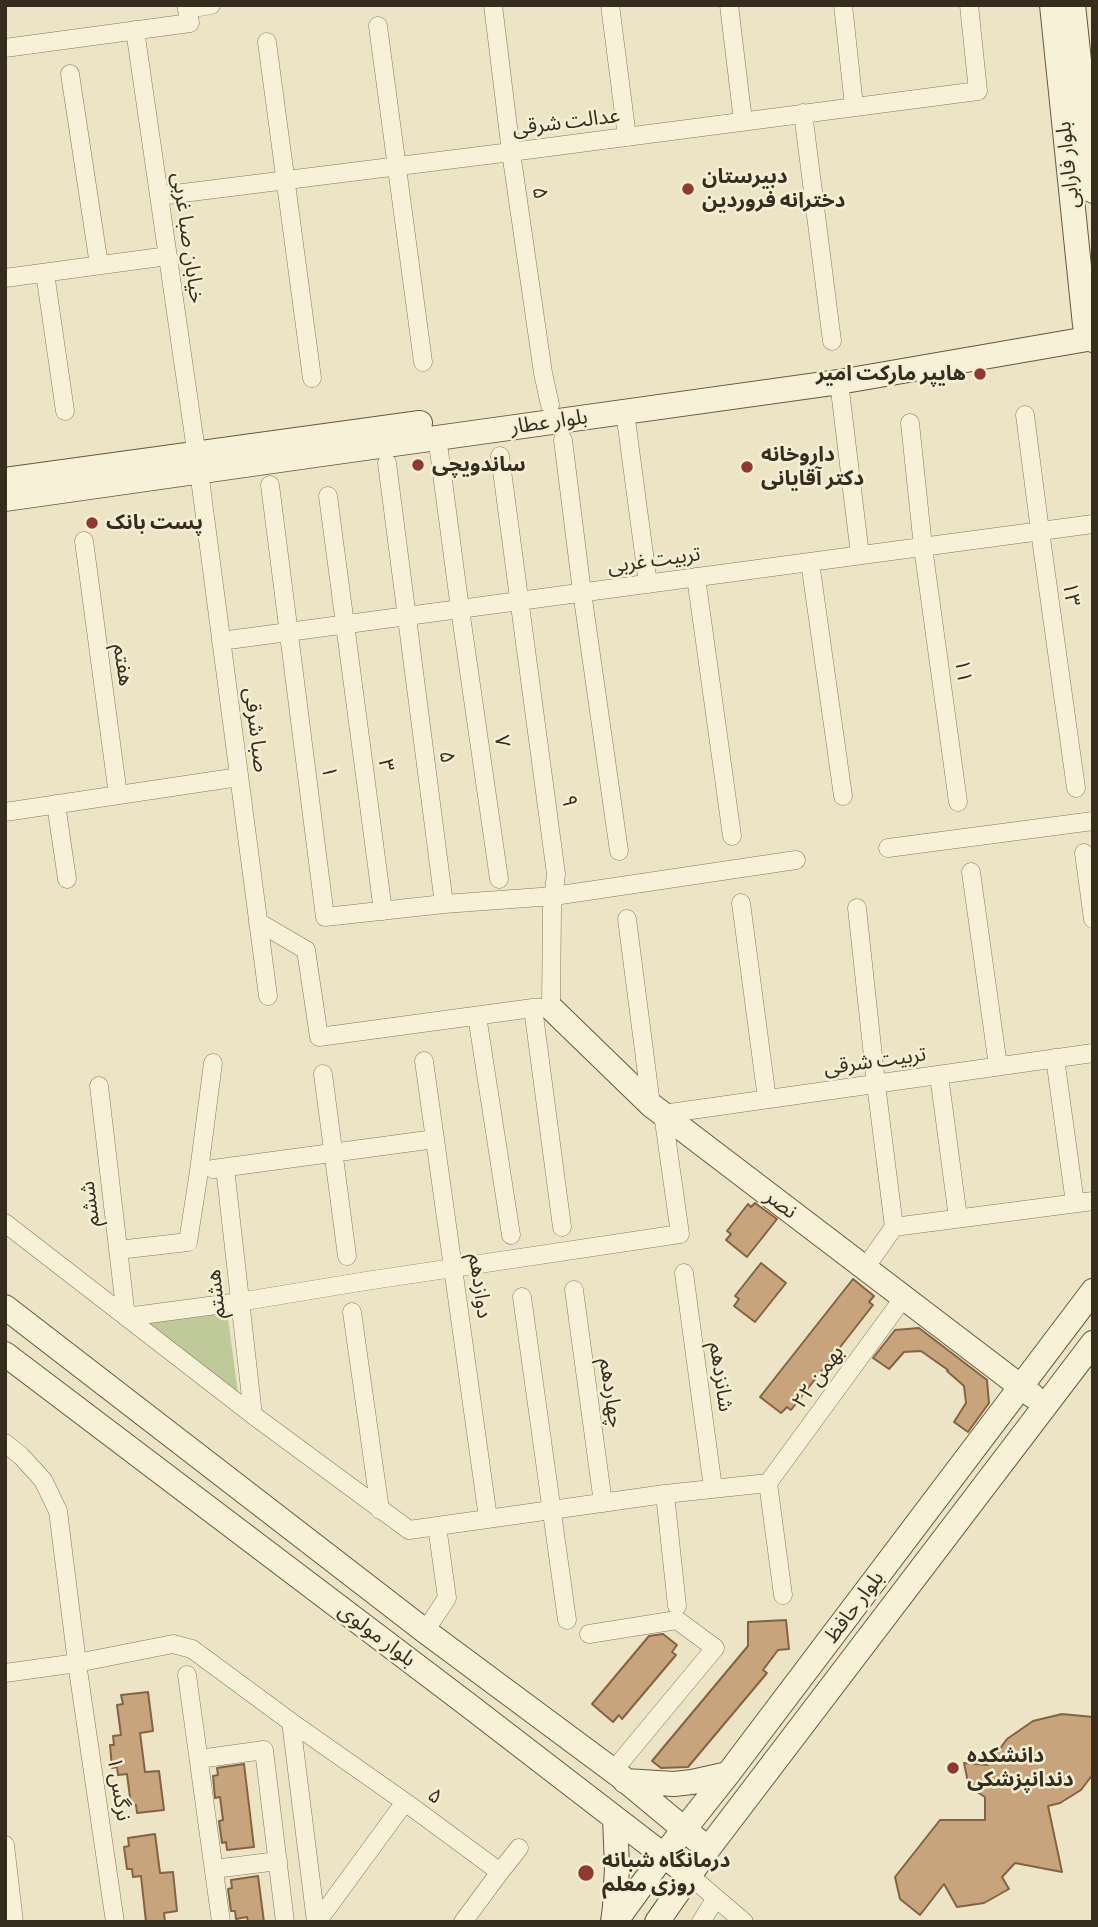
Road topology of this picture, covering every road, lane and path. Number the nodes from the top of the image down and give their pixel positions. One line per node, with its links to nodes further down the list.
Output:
1 (211, 5): 9 (street)
2 (493, 5): 19 (street, ۵)
3 (610, 5): 18 (street)
4 (729, 5): 17 (street)
5 (843, 5): 15 (street)
6 (969, 5): 15 (street, عدالت شرقی)
7 (1052, 5): 28 (street, بلوار فارابی)
8 (1073, 5): 22 (street, بلوار فارابی)
9 (187, 7): 11 (street)
10 (378, 26): 20 (street)
11 (135, 30): 13 (street); 23 (street, خیابان صبا غربی)
12 (267, 42): 21 (street)
13 (5, 48)
14 (70, 74): 25 (street)
15 (854, 106): 16 (street, عدالت شرقی)
16 (803, 113): 17 (street, عدالت شرقی); 29 (street)
17 (743, 121): 18 (street, عدالت شرقی)
18 (627, 137): 19 (street, عدالت شرقی)
19 (511, 152): 20 (street, عدالت شرقی); 33 (street, ۵)
20 (397, 167): 21 (street, عدالت شرقی); 30 (street)
21 (285, 180): 23 (street, عدالت شرقی); 31 (street)
22 (1093, 191)
23 (159, 197): 24 (street, خیابان صبا غربی)
24 (168, 256): 25 (street); 41 (street, خیابان صبا غربی)
25 (99, 265): 26 (street)
26 (45, 273): 27 (street); 34 (street)
27 (5, 278)
28 (1091, 333): 32 (street, بلوار عطار); 33 (street, بلوار عطار)
29 (832, 341)
30 (423, 362)
31 (312, 378)
32 (839, 382): 35 (street, بلوار عطار); 51 (street)
33 (550, 405): 41 (street, بلوار عطار)
34 (65, 411)
35 (625, 412): 41 (street, بلوار عطار); 54 (street)
36 (1025, 415): 48 (street, ۱۳)
37 (910, 423): 50 (street, ۱۱)
38 (563, 440): 55 (street)
39 (439, 451): 57 (street, ۷)
40 (500, 456): 56 (street, ۹)
41 (198, 462): 43 (street, بلوار عطار); 46 (street, بلوار عطار); 61 (street, صبا شرقی)
42 (387, 463): 58 (street, ۵)
43 (5, 480)
44 (270, 485): 60 (street, ۱)
45 (328, 496): 59 (street, ۳)
46 (5, 499)
47 (1093, 524): 48 (street, تربیت غربی)
48 (1040, 531): 50 (street, تربیت غربی); 63 (street, ۱۳)
49 (84, 541): 64 (street, هفتم)
50 (923, 547): 51 (street, تربیت غربی); 66 (street, ۱۱)
51 (860, 555): 52 (street, تربیت غربی)
52 (810, 562): 53 (street, تربیت غربی); 65 (street)
53 (696, 577): 54 (street, تربیت غربی); 70 (street)
54 (648, 584): 55 (street, تربیت غربی)
55 (582, 592): 56 (street, تربیت غربی); 72 (street)
56 (520, 601): 57 (street, تربیت غربی); 78 (street, ۹)
57 (460, 609): 58 (street, تربیت غربی); 77 (street, ۷)
58 (405, 616): 59 (street, تربیت غربی); 80 (street, ۵)
59 (345, 624): 60 (street, تربیت غربی); 82 (street, ۳)
60 (288, 632): 61 (street, تربیت غربی); 82 (street, ۱)
61 (221, 640): 62 (street, صبا شرقی)
62 (239, 777): 64 (street); 85 (street, صبا شرقی)
63 (1076, 788)
64 (118, 795): 67 (street)
65 (843, 796)
66 (958, 802)
67 (56, 804): 68 (street); 76 (street)
68 (5, 812)
69 (1093, 821): 71 (street)
70 (733, 836)
71 (888, 848)
72 (620, 851)
73 (1084, 853): 84 (street)
74 (796, 860): 78 (street)
75 (971, 872): 93 (street)
76 (67, 879)
77 (499, 879)
78 (554, 896): 80 (street); 87 (street, ۹)
79 (741, 903): 98 (street)
80 (444, 904): 82 (street)
81 (857, 908): 96 (street)
82 (383, 911)
83 (627, 919): 99 (street)
84 (1093, 919)
85 (258, 922): 86 (street, صبا شرقی); 88 (street)
86 (268, 996)
87 (542, 1008): 88 (street); 99 (street, نصر); 107 (street, ۹)
88 (477, 1016): 109 (street)
89 (1093, 1053): 90 (street, تربیت شرقی)
90 (1055, 1058): 93 (street, تربیت شرقی); 104 (street)
91 (424, 1061): 100 (street, دوازدهم)
92 (213, 1063): 103 (street)
93 (998, 1066): 95 (street, تربیت شرقی)
94 (323, 1074): 101 (street)
95 (939, 1075): 96 (street, تربیت شرقی); 105 (street)
96 (876, 1084): 98 (street, تربیت شرقی); 108 (street)
97 (99, 1086): 110 (street, ششم)
98 (767, 1099): 99 (street, تربیت شرقی)
99 (657, 1110): 112 (street); 113 (street, نصر)
100 (435, 1139): 101 (street); 112 (street, دوازدهم)
101 (334, 1154): 102 (street); 111 (street)
102 (225, 1168): 103 (street); 119 (street, هشتم)
103 (199, 1171): 110 (street)
104 (1084, 1202): 105 (street)
105 (958, 1218): 108 (street)
106 (5, 1222): 122 (street)
107 (562, 1227)
108 (894, 1227): 113 (street)
109 (511, 1234)
110 (118, 1250): 122 (street, ششم)
111 (347, 1256)
112 (454, 1267): 119 (street); 135 (street, دوازدهم)
113 (865, 1268): 118 (street, نصر)
114 (684, 1273): 130 (street, شانزدهم)
115 (574, 1290): 132 (street, چهاردهم)
116 (1093, 1291): 125 (street, بلوار حافظ)
117 (522, 1297): 134 (street)
118 (904, 1297): 125 (street, نصر); 129 (street, ۲۲ بهمن)
119 (239, 1302): 122 (street); 127 (street, هشتم)
120 (5, 1307): 136 (street, بلوار مولوی)
121 (352, 1312): 133 (street)
122 (126, 1317): 127 (street)
123 (1093, 1343): 126 (street, بلوار حافظ)
124 (5, 1354): 138 (street, بلوار مولوی)
125 (1021, 1386): 126 (street, نصر); 149 (street, بلوار حافظ)
126 (1045, 1405): 156 (street, بلوار حافظ)
127 (253, 1415): 133 (street)
128 (5, 1443): 144 (street, نرگس ۱)
129 (768, 1483): 130 (street); 139 (street)
130 (713, 1488): 131 (street)
131 (665, 1494): 132 (street); 140 (street)
132 (603, 1503): 134 (street)
133 (380, 1510): 137 (street)
134 (551, 1510): 135 (street); 141 (street)
135 (488, 1518): 137 (street)
136 (285, 1522): 138 (street); 142 (street, بلوار مولوی)
137 (437, 1526): 142 (street)
138 (264, 1550): 152 (street, بلوار مولوی)
139 (783, 1595)
140 (677, 1606)
141 (567, 1619)
142 (425, 1631): 150 (street, بلوار مولوی)
143 (589, 1634): 150 (street)
144 (77, 1663): 145 (street, ۵); 147 (street, ۵); 164 (street, نرگس ۱)
145 (5, 1673)
146 (187, 1675): 148 (street)
147 (291, 1723): 151 (street, ۵); 167 (street)
148 (199, 1759): 158 (street); 159 (street)
149 (728, 1774): 150 (street); 153 (street, بلوار حافظ)
150 (619, 1776): 153 (street, بلوار مولوی)
151 (405, 1802): 160 (street, ۵); 167 (street)
152 (615, 1818): 157 (street, بلوار مولوی); 169 (street)
153 (683, 1829): 156 (street, بلوار مولوی); 157 (street, بلوار حافظ)
154 (5, 1845): 163 (street)
155 (519, 1848): 160 (street)
156 (708, 1849): 161 (street, بلوار حافظ)
157 (663, 1856): 161 (street, بلوار مولوی); 169 (street, بلوار حافظ)
158 (278, 1861): 159 (street); 166 (street)
159 (214, 1869): 165 (street)
160 (500, 1872): 168 (street)
161 (689, 1875): 162 (street, بلوار مولوی); 170 (street, بلوار حافظ)
162 (716, 1898): 171 (street); 172 (street, بلوار مولوی)
163 (14, 1922)
164 (115, 1922)
165 (221, 1922)
166 (285, 1922)
167 (316, 1922)
168 (463, 1922)
169 (614, 1922)
170 (657, 1922)
171 (701, 1922)
172 (744, 1922)

